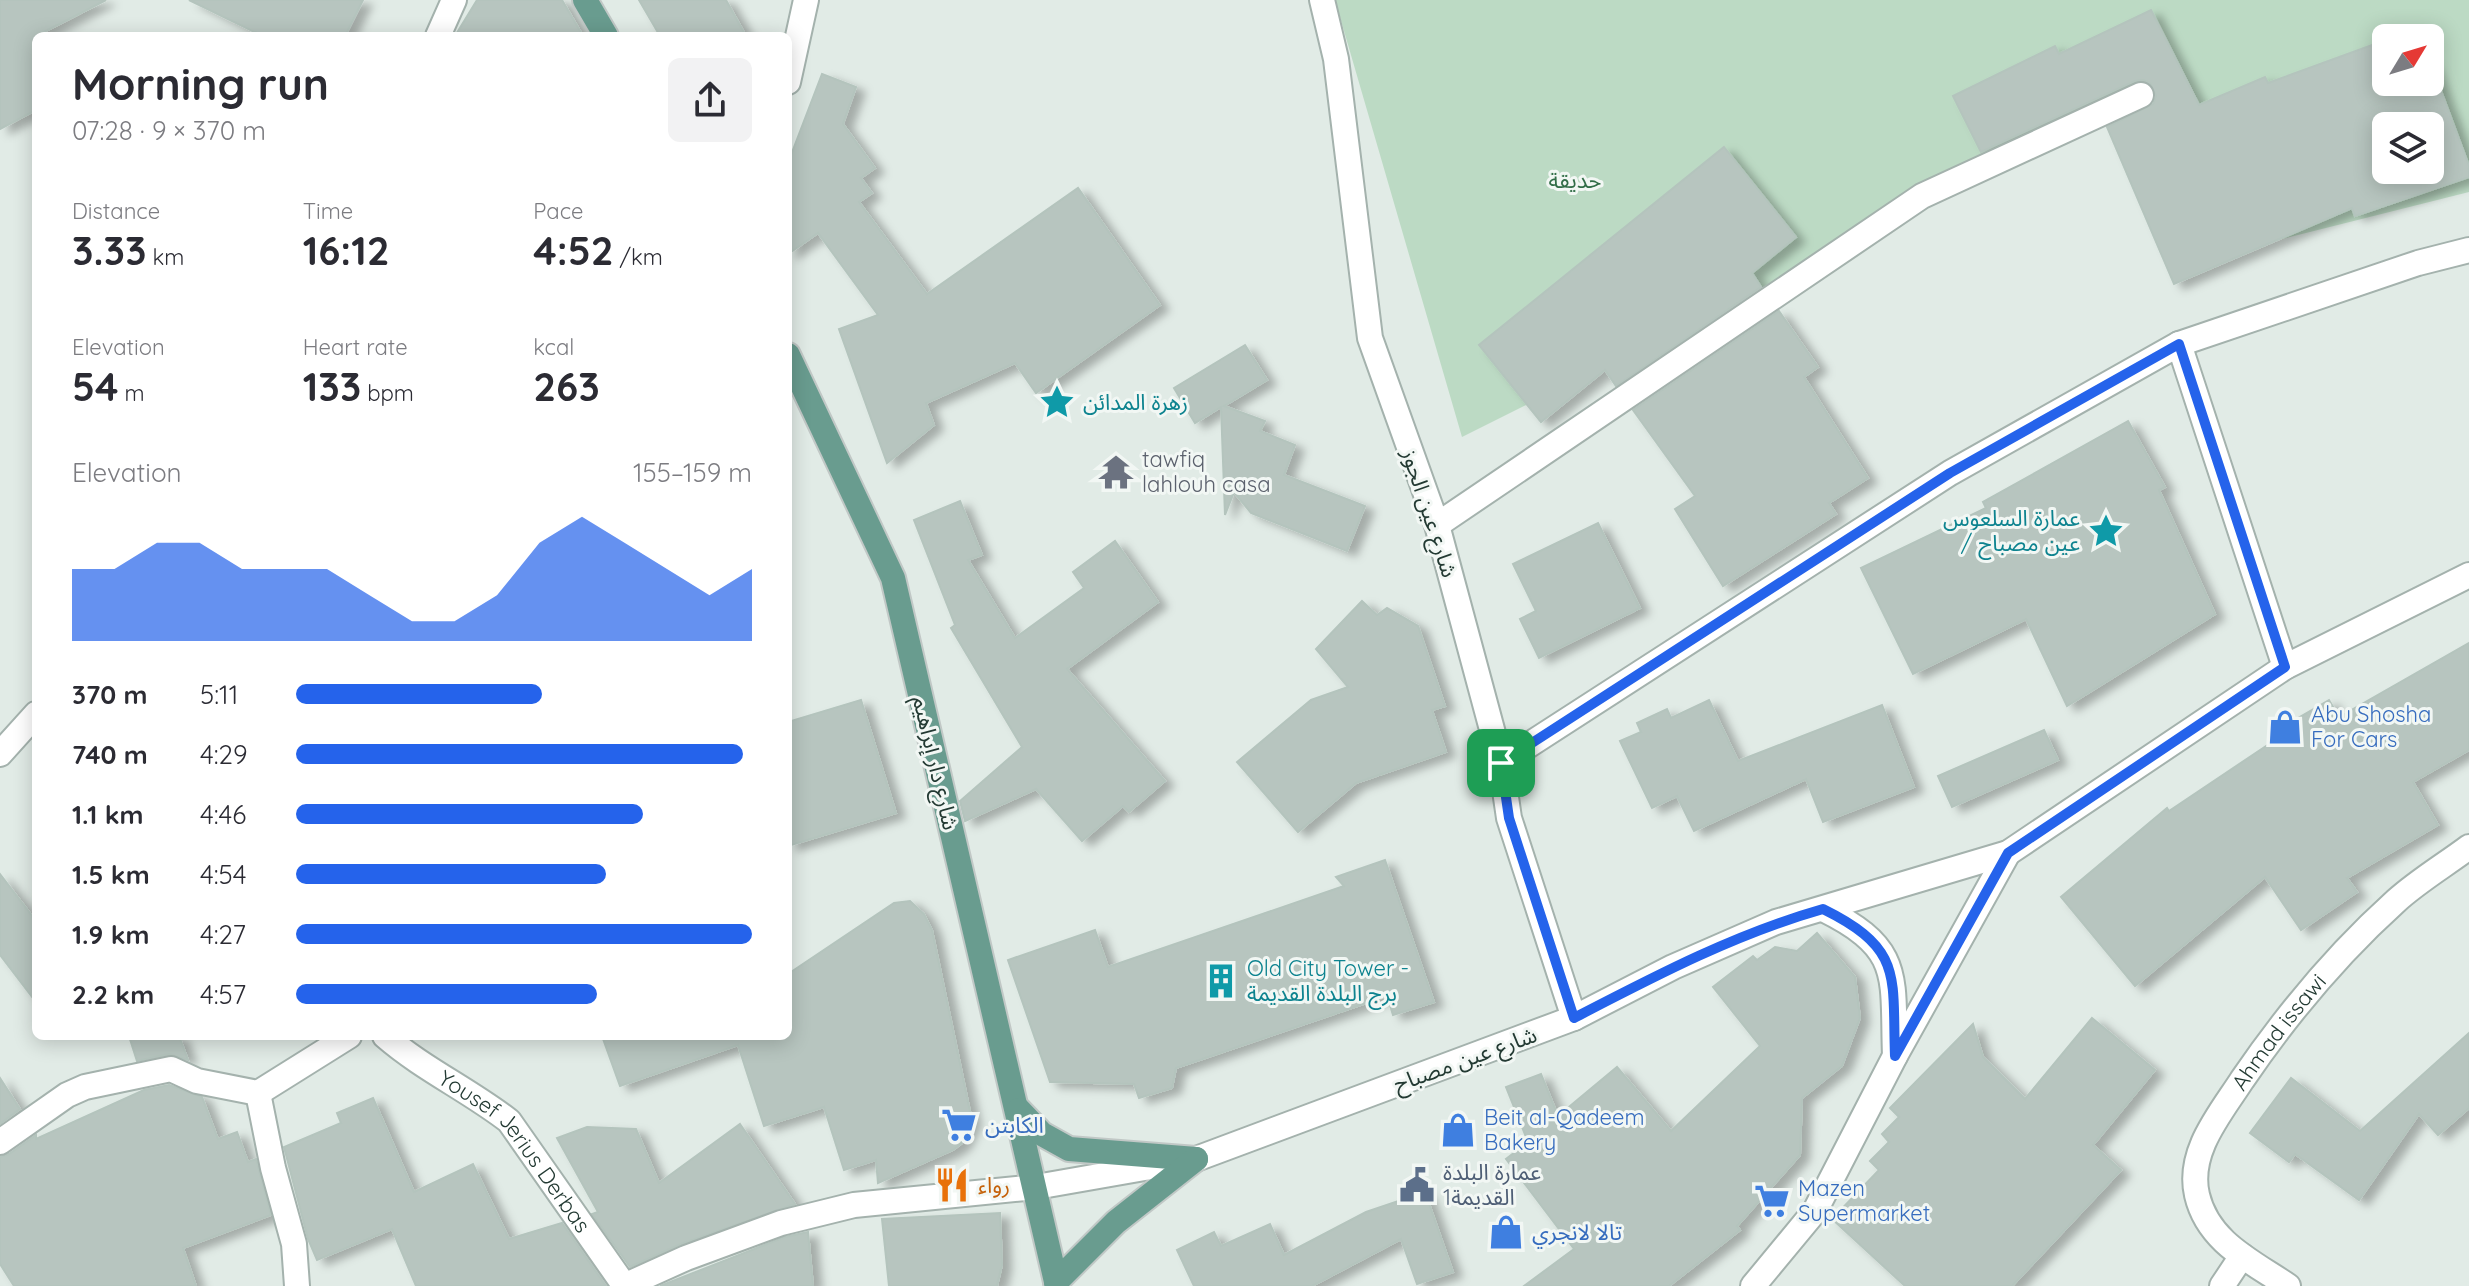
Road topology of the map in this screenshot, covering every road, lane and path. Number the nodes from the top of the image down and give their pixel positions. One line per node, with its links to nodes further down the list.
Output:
1 (454, 0): 5 (street)
2 (585, 0): 6 (main road)
3 (806, 0): 7 (street)
4 (1322, 0): 12 (street, شارع عين الجوز)
5 (440, 32)
6 (604, 32)
7 (792, 64)
8 (2141, 95): 12 (street)
9 (2469, 250): 10 (street)
10 (2179, 344): 14 (street); 17 (street)
11 (792, 363): 26 (main road, شارع دار إبراهيم)
12 (1437, 525): 17 (street, شارع عين الجوز)
13 (2469, 575): 14 (street, شارع عين مصباح)
14 (2285, 667): 19 (street, شارع عين مصباح)
15 (32, 718): 16 (street)
16 (0, 754)
17 (1501, 763): 21 (street, شارع عين الجوز)
18 (2469, 847): 30 (street, Ahmad issawi)
19 (2008, 853): 20 (street, شارع عين مصباح); 24 (street)
20 (1823, 909): 21 (street, شارع عين مصباح); 24 (street)
21 (1574, 1018): 28 (street, شارع عين مصباح)
22 (343, 1040): 25 (street)
23 (390, 1040): 31 (street, Yousef Jerius Derbas)
24 (1895, 1056): 34 (street)
25 (258, 1093): 27 (street); 33 (street)
26 (1017, 1109): 28 (main road); 29 (main road, شارع دار إبراهيم)
27 (0, 1142)
28 (1196, 1159): 29 (street, شارع عين مصباح); 32 (main road)
29 (1036, 1187): 31 (street, شارع عين مصباح); 32 (main road, شارع دار إبراهيم)
30 (2242, 1256): 35 (street); 36 (street, Ahmad issawi)
31 (624, 1285)
32 (1055, 1285)
33 (297, 1286)
34 (1753, 1286)
35 (2222, 1286)
36 (2288, 1286)

